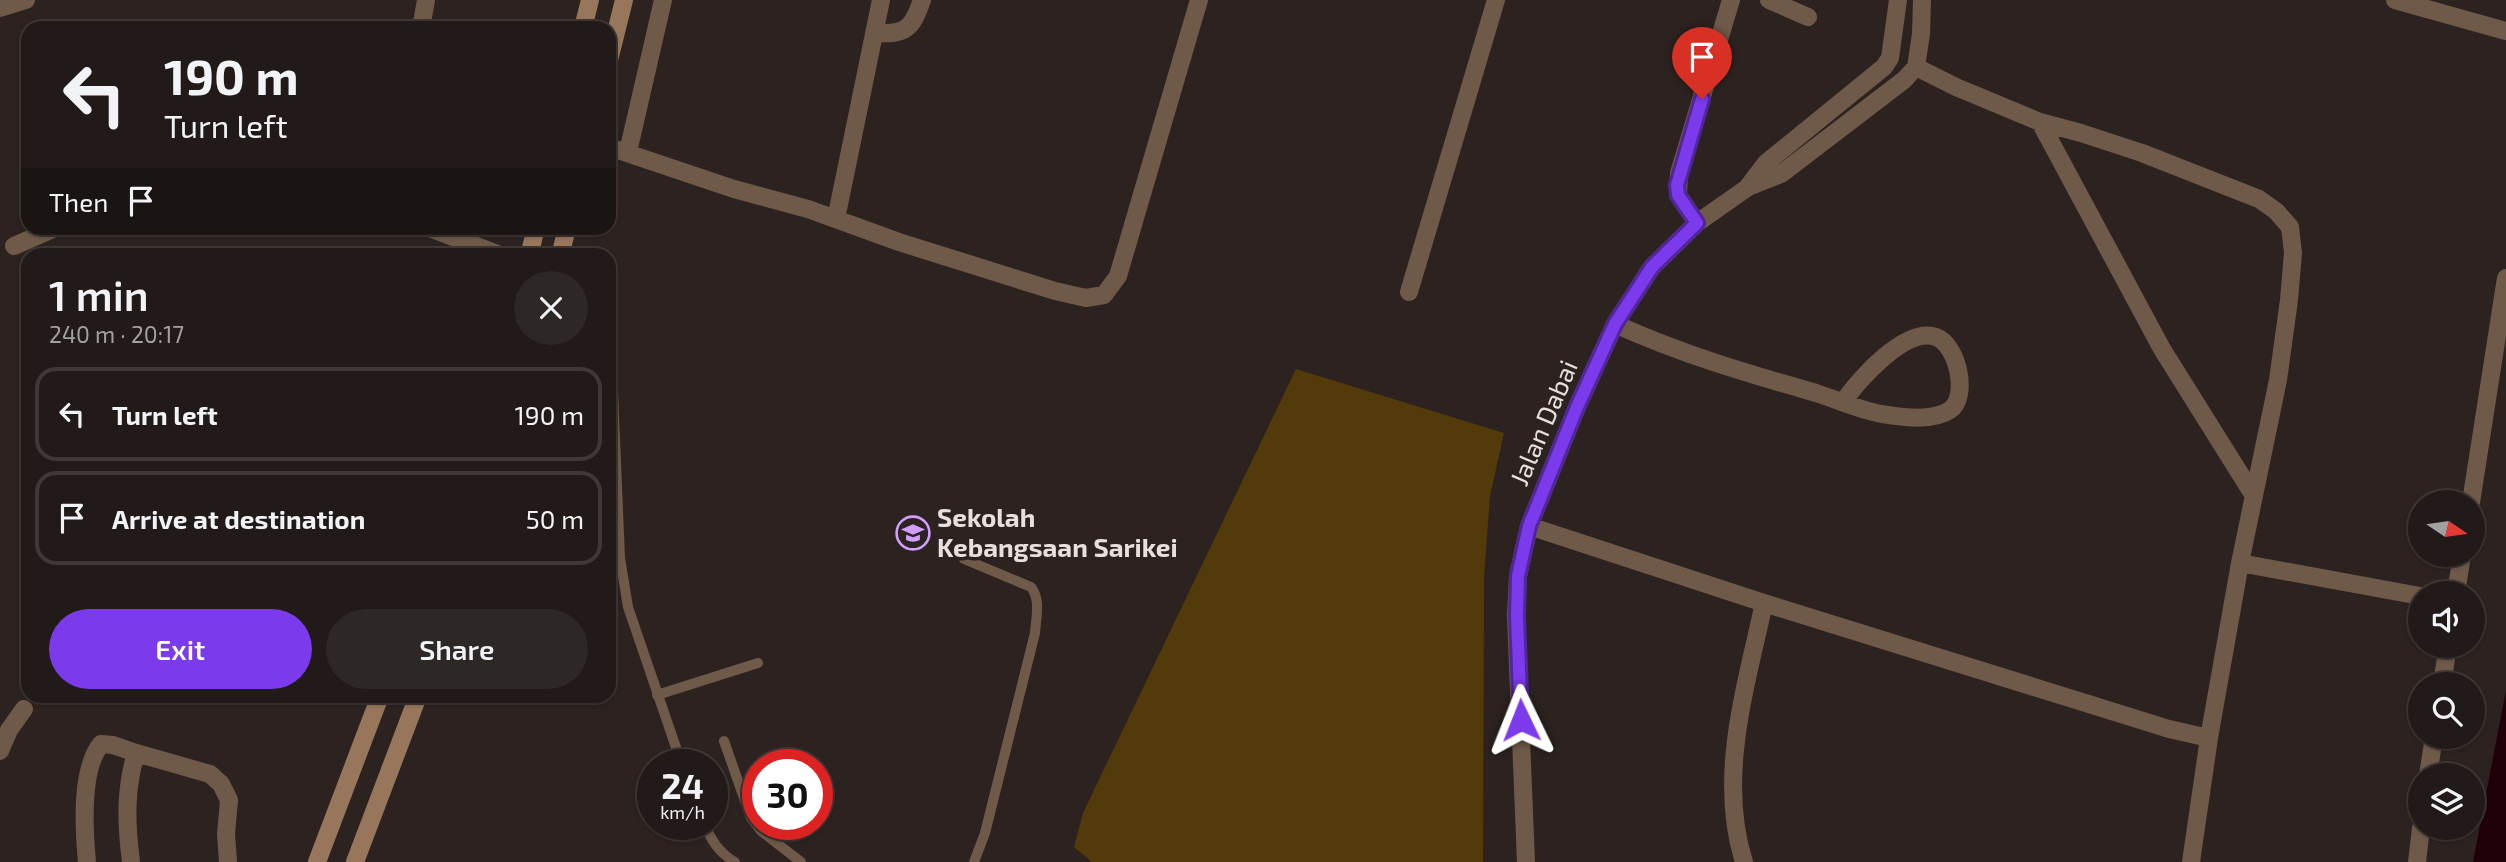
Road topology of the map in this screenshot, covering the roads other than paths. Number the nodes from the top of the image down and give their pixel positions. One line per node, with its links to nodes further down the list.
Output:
1 (26, 0): 15 (street)
2 (426, 0): 17 (street)
3 (590, 0): 18 (main road)
4 (624, 0): 20 (main road)
5 (663, 0): 25 (street)
6 (881, 0): 21 (street)
7 (922, 0): 21 (street)
8 (1199, 0): 27 (street)
9 (1496, 0): 34 (street)
10 (1731, 0): 28 (street)
11 (1769, 0): 16 (street)
12 (1898, 0): 26 (street, Jalan Dabai)
13 (1922, 0): 22 (street)
14 (2395, 0): 19 (street)
15 (0, 8)
16 (1808, 17)
17 (422, 21)
18 (585, 21)
19 (2506, 31)
20 (616, 32)
21 (874, 33): 27 (street)
22 (1916, 68): 23 (street); 26 (street)
23 (2040, 122): 39 (street); 39 (street)
24 (616, 148): 25 (street)
25 (628, 152): 27 (street)
26 (1747, 188): 28 (street, Jalan Dabai)
27 (836, 219)
28 (1697, 223): 35 (street, Jalan Dabai)
29 (39, 235): 31 (street)
30 (448, 235): 32 (street)
31 (14, 246)
32 (481, 248)
33 (2506, 278): 38 (street)
34 (1409, 292)
35 (1615, 324): 36 (street); 40 (street, Jalan Dabai)
36 (1844, 401): 36 (street)
37 (616, 462): 46 (lane)
38 (2473, 490)
39 (2253, 496): 42 (street)
40 (1529, 526): 44 (street); 65 (street, Jalan Dabai)
41 (964, 559): 64 (lane)
42 (2240, 563): 43 (street); 50 (street)
43 (2408, 594)
44 (1764, 603): 50 (street); 66 (street)
45 (758, 663): 46 (lane)
46 (657, 695): 52 (lane)
47 (377, 703): 60 (main road)
48 (415, 703): 61 (main road)
49 (23, 709): 53 (street)
50 (2209, 738): 67 (street)
51 (724, 741): 63 (lane)
52 (676, 749)
53 (0, 751)
54 (136, 752): 57 (street); 58 (street); 59 (street)
55 (713, 840): 62 (lane)
56 (2420, 840): 68 (street)
57 (88, 862)
58 (131, 862)
59 (228, 862)
60 (317, 862)
61 (355, 862)
62 (735, 862)
63 (801, 862)
64 (974, 862)
65 (1526, 862)
66 (1744, 862)
67 (2191, 862)
68 (2417, 862)

